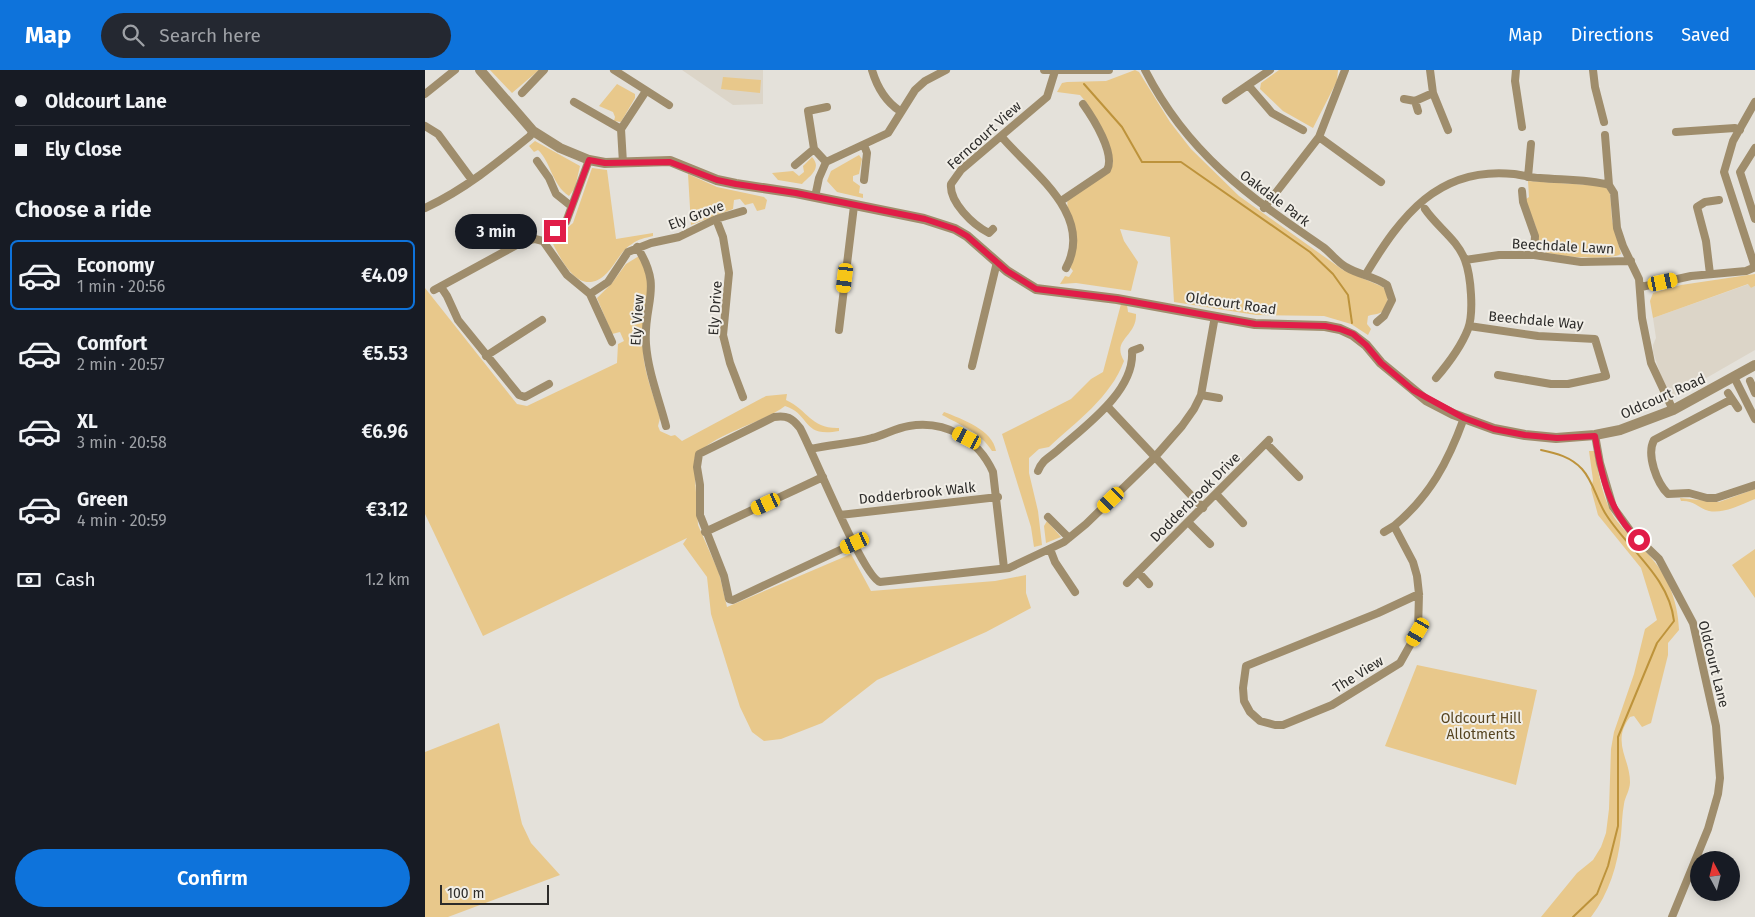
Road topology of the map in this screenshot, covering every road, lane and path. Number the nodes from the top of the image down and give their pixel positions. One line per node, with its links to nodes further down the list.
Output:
1 (455, 70): 20 (street)
2 (480, 70): 38 (street, Oldcourt Road)
3 (544, 70): 18 (street)
4 (615, 70): 17 (street)
5 (872, 70): 29 (street)
6 (946, 70): 29 (street)
7 (1044, 70): 15 (street)
8 (1109, 70): 15 (street)
9 (1145, 70): 64 (street, Oakdale Park)
10 (1270, 70): 16 (street)
11 (1345, 70): 42 (street)
12 (1430, 70): 19 (street)
13 (1516, 70): 33 (street)
14 (1593, 70): 31 (street)
15 (1055, 71): 41 (street, Ferncourt View)
16 (1248, 85): 22 (street); 35 (street)
17 (646, 92): 27 (street); 34 (street)
18 (522, 93)
19 (1433, 93): 23 (street); 36 (street)
20 (425, 94)
21 (1404, 99): 23 (street)
22 (1226, 100)
23 (1415, 101): 30 (street)
24 (574, 102): 34 (street)
25 (1755, 102): 37 (street)
26 (1083, 104): 60 (street)
27 (669, 105)
28 (827, 107): 46 (street)
29 (901, 111): 44 (street)
30 (1417, 111)
31 (1604, 122)
32 (425, 126): 53 (street)
33 (1522, 127)
34 (621, 129): 50 (street)
35 (1303, 130)
36 (1448, 130)
37 (1740, 130): 39 (street); 78 (street)
38 (533, 131): 47 (street, Oldcourt Road); 53 (street)
39 (1676, 132)
40 (1605, 135): 56 (street)
41 (1001, 136): 60 (street); 69 (street, Ferncourt View)
42 (1319, 137): 55 (street); 64 (street)
43 (1531, 144): 52 (street)
44 (864, 146): 49 (street); 54 (street)
45 (1755, 148): 67 (street)
46 (814, 149): 49 (street); 51 (street)
47 (589, 160): 50 (street, Oldcourt Road); 61 (street)
48 (537, 161): 61 (street)
49 (826, 162): 58 (street)
50 (623, 163): 58 (street, Oldcourt Road)
51 (795, 165)
52 (1528, 177): 56 (street); 77 (street)
53 (472, 180): 63 (street)
54 (864, 180)
55 (1381, 182)
56 (1609, 185): 74 (street)
57 (1522, 192): 72 (street)
58 (815, 197): 62 (street, Oldcourt Road)
59 (1719, 200): 78 (street)
60 (1061, 201): 76 (street)
61 (571, 206): 70 (street)
62 (854, 206): 75 (street, Oldcourt Road); 85 (street)
63 (425, 208)
64 (1265, 208): 77 (street, Oakdale Park)
65 (1425, 209): 73 (street)
66 (743, 211): 68 (street, Ely Grove)
67 (1755, 218)
68 (716, 219): 71 (street, Ely Grove); 96 (street, Ely Drive)
69 (993, 229)
70 (543, 241): 80 (street); 88 (street)
71 (637, 247): 80 (street); 103 (street, Ely View)
72 (1534, 255): 73 (street, Beechdale Lawn); 74 (street, Beechdale Lawn)
73 (1465, 260): 84 (street)
74 (1631, 261): 79 (street)
75 (997, 262): 81 (street, Oldcourt Road); 90 (street)
76 (1066, 268)
77 (1366, 274): 83 (street, Oakdale Park)
78 (1710, 274): 79 (street)
79 (1641, 286): 100 (street)
80 (590, 294): 86 (street)
81 (1215, 316): 95 (street); 101 (street, Oldcourt Road)
82 (542, 320): 88 (street)
83 (1377, 322)
84 (1469, 326): 91 (street, Beechdale Way); 93 (street)
85 (839, 330)
86 (613, 342)
87 (1140, 348): 98 (street)
88 (485, 356): 94 (street)
89 (1755, 365): 92 (street, Oldcourt Road)
90 (972, 366)
91 (1498, 375)
92 (1734, 377): 100 (street, Oldcourt Road); 102 (street)
93 (1436, 378)
94 (549, 384)
95 (1201, 395): 97 (street); 106 (street)
96 (743, 397)
97 (1219, 398)
98 (1107, 406): 106 (street); 107 (street)
99 (1738, 408): 110 (street)
100 (1673, 410): 104 (street, Oldcourt Road)
101 (1464, 418): 104 (street, Oldcourt Road); 118 (street)
102 (1755, 419)
103 (666, 426)
104 (1595, 436): 131 (street, Oldcourt Lane)
105 (811, 448): 108 (street); 112 (street); 119 (street)
106 (1154, 458): 113 (street); 121 (street)
107 (1038, 471)
108 (823, 477): 114 (street); 119 (street)
109 (1299, 477): 111 (street, Dodderbrook Drive)
110 (1755, 485)
111 (1216, 494): 113 (street, Dodderbrook Drive); 117 (street)
112 (998, 497): 114 (street, Dodderbrook Walk); 125 (street)
113 (1203, 508): 116 (street, Dodderbrook Drive)
114 (840, 514): 122 (street)
115 (1048, 516): 121 (street)
116 (1188, 522): 123 (street); 126 (street, Dodderbrook Drive)
117 (1243, 523)
118 (1394, 526): 120 (street); 130 (street, The View)
119 (705, 532): 122 (street)
120 (1384, 532)
121 (1069, 538): 124 (street)
122 (855, 543): 125 (street)
123 (1210, 544)
124 (1050, 549): 125 (street); 129 (street)
125 (1004, 568)
126 (1139, 572): 127 (street, Dodderbrook Drive); 128 (street)
127 (1127, 583)
128 (1149, 584)
129 (1075, 592)
130 (1419, 594): 130 (street, The View)
131 (1672, 917)

